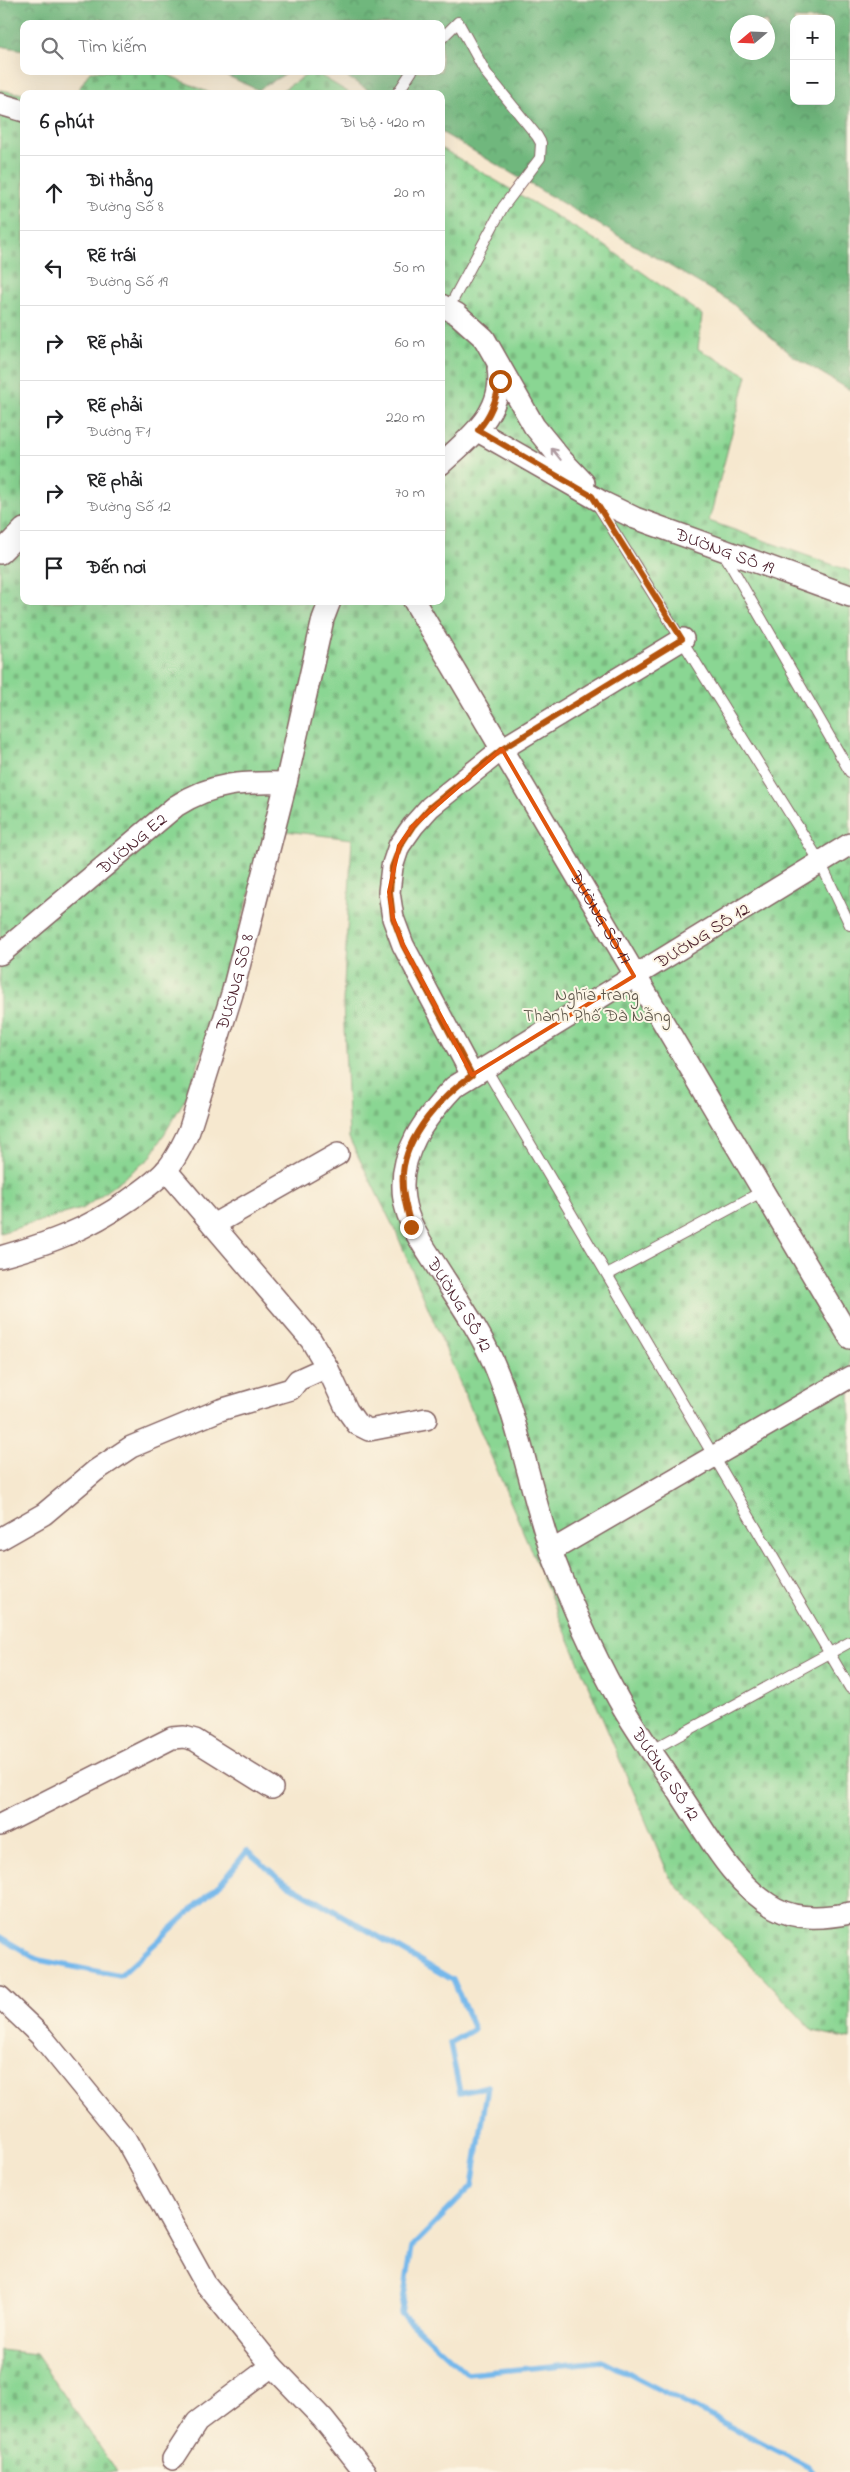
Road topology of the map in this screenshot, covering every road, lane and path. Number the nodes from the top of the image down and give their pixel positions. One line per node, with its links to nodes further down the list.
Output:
1 (445, 35): 6 (lane)
2 (409, 75): 3 (lane)
3 (400, 90)
4 (0, 104): 5 (street)
5 (20, 110)
6 (445, 307): 7 (street, ĐƯỜNG SỐ 19)
7 (498, 365): 8 (street); 10 (street, ĐƯỜNG SỐ 19, one-way to 7)
8 (478, 430): 9 (street); 10 (street, ĐƯỜNG SỐ 19)
9 (445, 460)
10 (597, 499): 12 (street, ĐƯỜNG SỐ 19); 17 (lane)
11 (20, 533): 13 (street)
12 (721, 549): 14 (street, ĐƯỜNG SỐ 19); 19 (lane)
13 (0, 553)
14 (850, 596)
15 (328, 605): 20 (street, ĐƯỜNG SỐ 8)
16 (416, 605): 18 (street, ĐƯỜNG SỐ 17)
17 (682, 639): 18 (street); 22 (lane)
18 (502, 749): 25 (street, ĐƯỜNG SỐ 17); 26 (street)
19 (850, 772)
20 (286, 783): 24 (street, ĐƯỜNG E2); 28 (street, ĐƯỜNG SỐ 8)
21 (850, 844): 22 (street, ĐƯỜNG SỐ 12)
22 (820, 862): 23 (lane); 25 (street, ĐƯỜNG SỐ 12)
23 (850, 925)
24 (0, 954)
25 (634, 976): 26 (street, ĐƯỜNG SỐ 12); 29 (street, ĐƯỜNG SỐ 17)
26 (479, 1071): 32 (lane); 39 (street, ĐƯỜNG SỐ 12)
27 (338, 1154): 30 (street)
28 (166, 1170): 30 (street); 31 (street, ĐƯỜNG SỐ 8)
29 (763, 1192): 32 (lane); 33 (street, ĐƯỜNG SỐ 17)
30 (214, 1225): 34 (street)
31 (0, 1257)
32 (609, 1274): 37 (lane)
33 (850, 1338)
34 (327, 1367): 36 (street); 38 (street)
35 (850, 1377): 37 (street)
36 (426, 1419)
37 (713, 1457): 39 (street); 41 (lane)
38 (0, 1539)
39 (551, 1551): 43 (street, ĐƯỜNG SỐ 12)
40 (850, 1642): 41 (lane)
41 (830, 1654): 42 (lane); 43 (lane)
42 (850, 1688)
43 (652, 1750): 46 (street, ĐƯỜNG SỐ 12)
44 (272, 1788): 45 (street)
45 (0, 1825)
46 (850, 1913)
47 (0, 1998): 48 (street)
48 (272, 2366): 49 (street); 50 (street)
49 (173, 2458)
50 (365, 2472)

